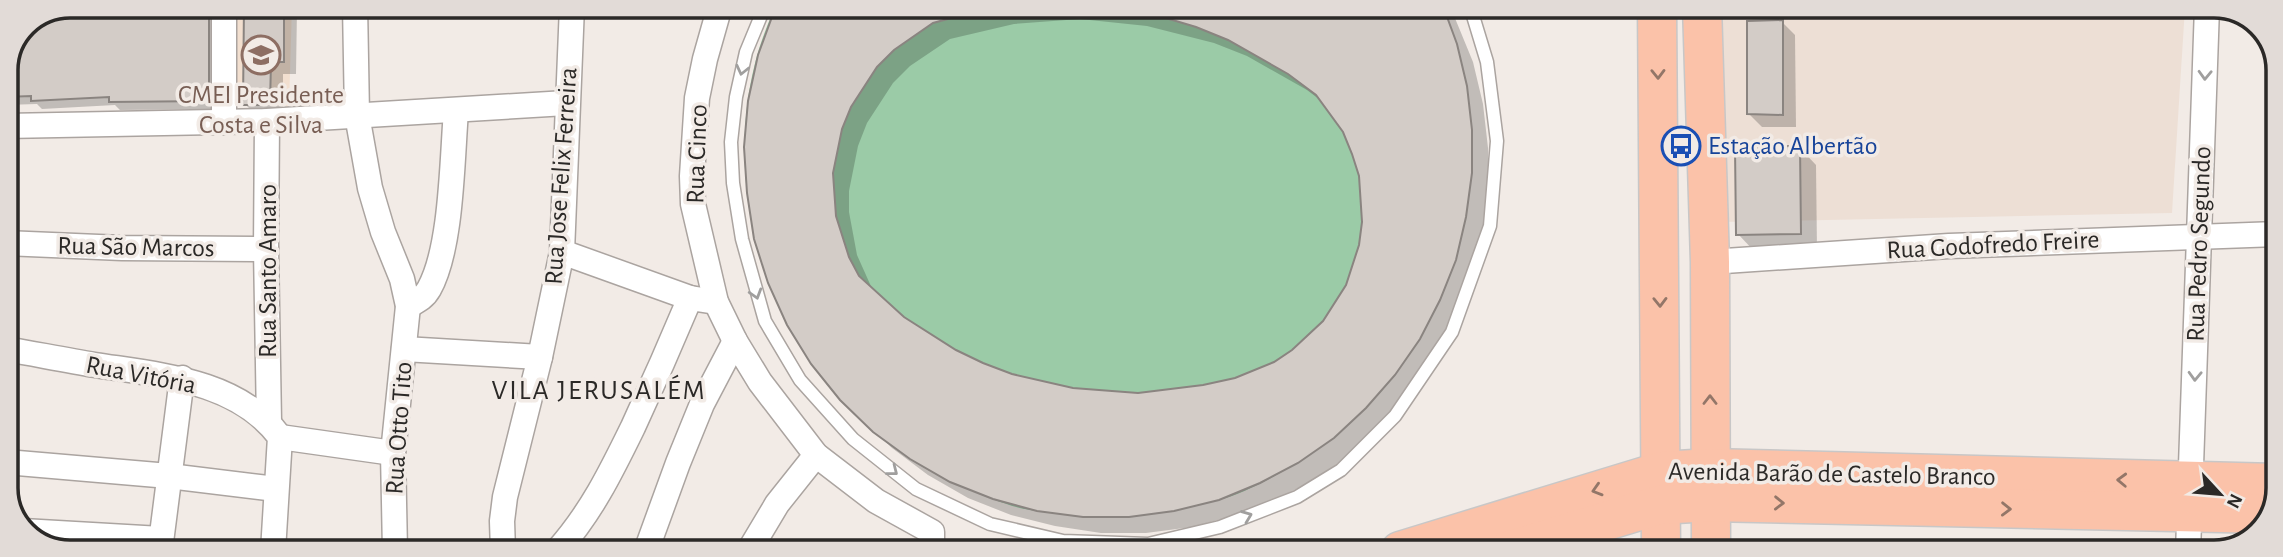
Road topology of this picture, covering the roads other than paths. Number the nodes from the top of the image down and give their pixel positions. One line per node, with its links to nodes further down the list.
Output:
1 (224, 18): 13 (street)
2 (355, 18): 12 (street, Rua Otto Tito)
3 (571, 18): 10 (street, Rua Jose Felix Ferreira)
4 (717, 18): 23 (street, Rua Cinco)
5 (760, 18): 51 (lane, one-way to 51)
6 (1474, 18): 52 (lane, one-way to 6)
7 (1657, 18): 37 (main road, one-way to 37)
8 (1702, 18): 21 (main road)
9 (2207, 18): 17 (street, Rua Pedro Segundo, one-way to 17)
10 (566, 103): 11 (street); 20 (street, Rua Jose Felix Ferreira)
11 (456, 111): 12 (street); 24 (street)
12 (358, 115): 14 (street); 24 (street, Rua Otto Tito)
13 (224, 121): 14 (street); 15 (street)
14 (267, 121): 19 (street, Rua Santo Amaro)
15 (18, 126)
16 (2265, 234): 17 (street, Rua Godofredo Freire)
17 (2200, 236): 21 (street, Rua Godofredo Freire); 39 (street, Rua Pedro Segundo, one-way to 39)
18 (18, 244): 19 (street, Rua São Marcos)
19 (266, 249): 30 (street, Rua Santo Amaro)
20 (562, 252): 22 (street); 28 (street, Rua Jose Felix Ferreira)
21 (1710, 262): 35 (main road, one-way to 21)
22 (690, 298): 23 (street); 47 (street)
23 (716, 302): 25 (street, Rua Cinco)
24 (408, 306): 26 (street, Rua Otto Tito)
25 (736, 341): 32 (street, Rua Cinco); 48 (street)
26 (404, 349): 28 (street); 31 (street, Rua Otto Tito)
27 (18, 351): 29 (street, Rua Vitória)
28 (540, 357): 46 (street, Rua Jose Felix Ferreira)
29 (182, 378): 30 (street, Rua Vitória); 34 (street)
30 (275, 429): 31 (street); 38 (street, Rua Santo Amaro)
31 (393, 453): 45 (street, Rua Otto Tito)
32 (816, 455): 49 (street); 50 (street, Rua Cinco)
33 (18, 463): 34 (street)
34 (169, 476): 38 (street); 43 (street)
35 (1710, 485): 37 (main road, Avenida Barão de Castelo Branco); 39 (main road, Avenida Barão de Castelo Branco); 56 (main road)
36 (2266, 485): 39 (main road, Avenida Barão de Castelo Branco)
37 (1661, 488): 53 (main road, Avenida Barão de Castelo Branco, one-way to 53); 54 (main road, Avenida Barão de Castelo Branco); 55 (main road)
38 (276, 489): 44 (street)
39 (2190, 498): 40 (main road, Avenida Barão de Castelo Branco); 57 (street, Rua Pedro Segundo)
40 (2259, 512)
41 (44, 533): 42 (street)
42 (112, 540)
43 (162, 540)
44 (274, 540)
45 (395, 540)
46 (503, 540)
47 (566, 540)
48 (650, 540)
49 (756, 540)
50 (932, 540)
51 (1059, 540)
52 (1165, 540)
53 (1446, 540)
54 (1534, 540)
55 (1661, 540)
56 (1711, 540)
57 (2188, 540)

